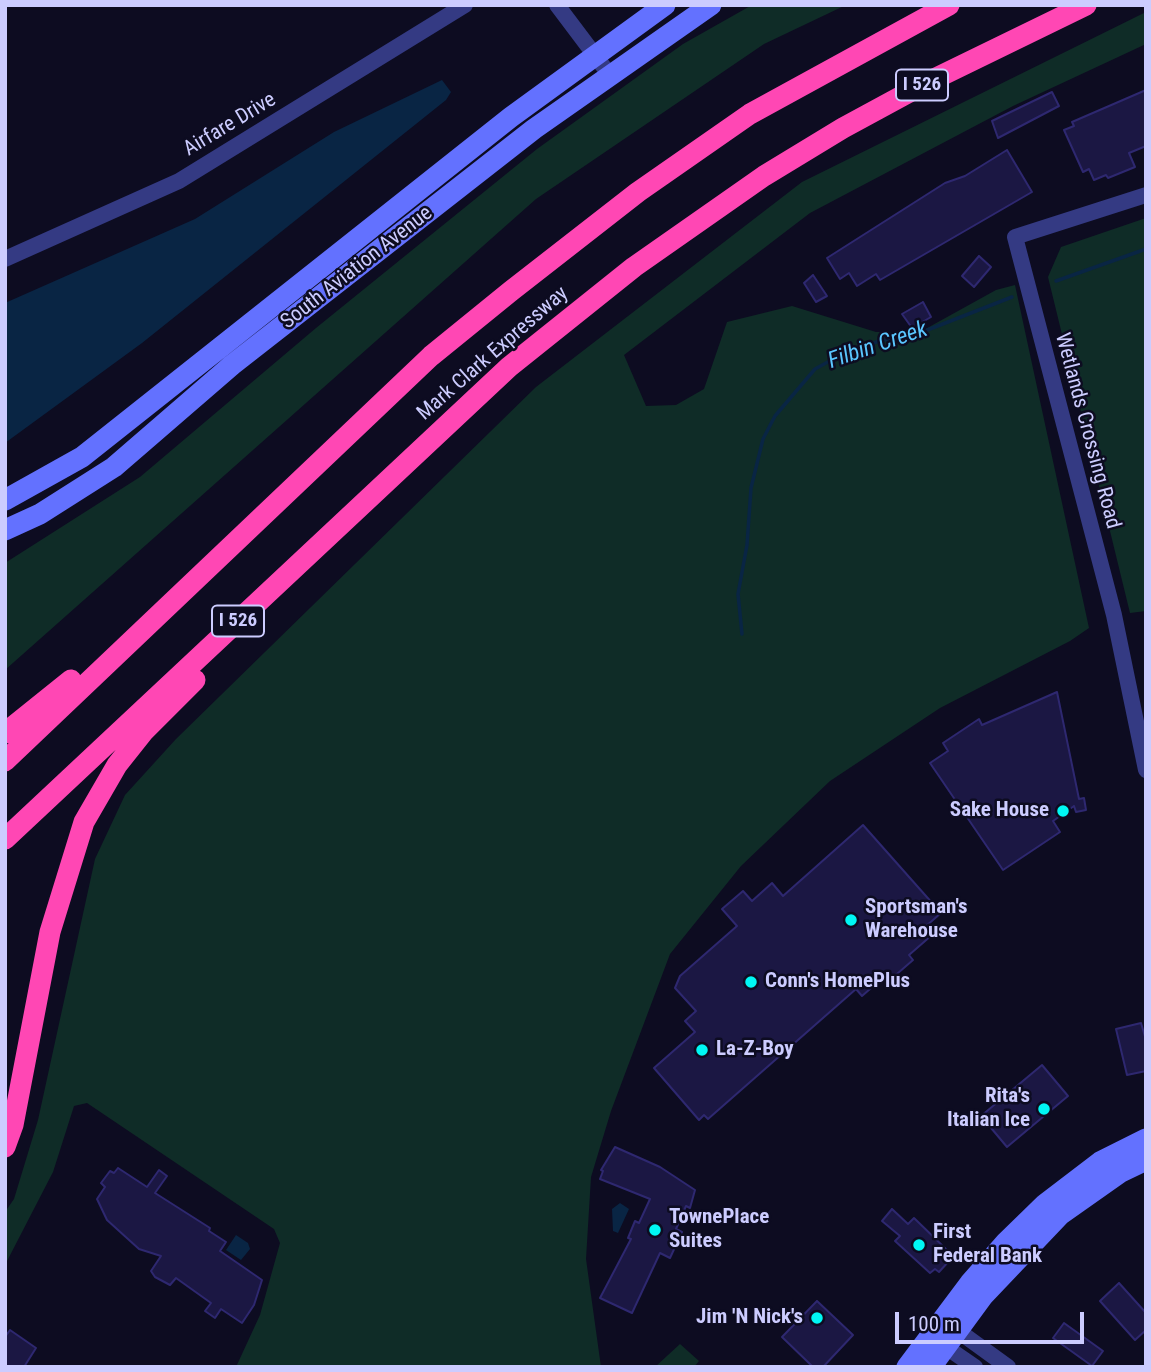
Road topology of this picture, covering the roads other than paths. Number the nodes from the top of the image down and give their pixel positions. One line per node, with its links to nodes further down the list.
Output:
1 (465, 5): 10 (street, Airfare Drive)
2 (557, 5): 7 (street)
3 (665, 5): 7 (street, South Aviation Avenue)
4 (711, 5): 8 (street, South Aviation Avenue)
5 (949, 5): 13 (highway, Mark Clark Expressway / I 526)
6 (1086, 5): 11 (highway, Mark Clark Expressway / I 526)
7 (594, 54): 8 (street); 12 (street, South Aviation Avenue)
8 (610, 74): 14 (street, South Aviation Avenue)
9 (1146, 195): 17 (street, Wetlands Crossing Road)
10 (5, 259)
11 (470, 403): 18 (highway, Mark Clark Expressway / I 526); 20 (highway)
12 (5, 500)
13 (269, 510): 15 (highway); 16 (highway, Mark Clark Expressway / I 526)
14 (5, 530)
15 (5, 733)
16 (5, 761)
17 (1146, 770)
18 (5, 839)
19 (1146, 1139): 22 (street)
20 (5, 1147)
21 (1146, 1160): 22 (street)
22 (946, 1335): 23 (street); 24 (street); 25 (street); 26 (street)
23 (907, 1367)
24 (930, 1367)
25 (975, 1367)
26 (1008, 1367)

